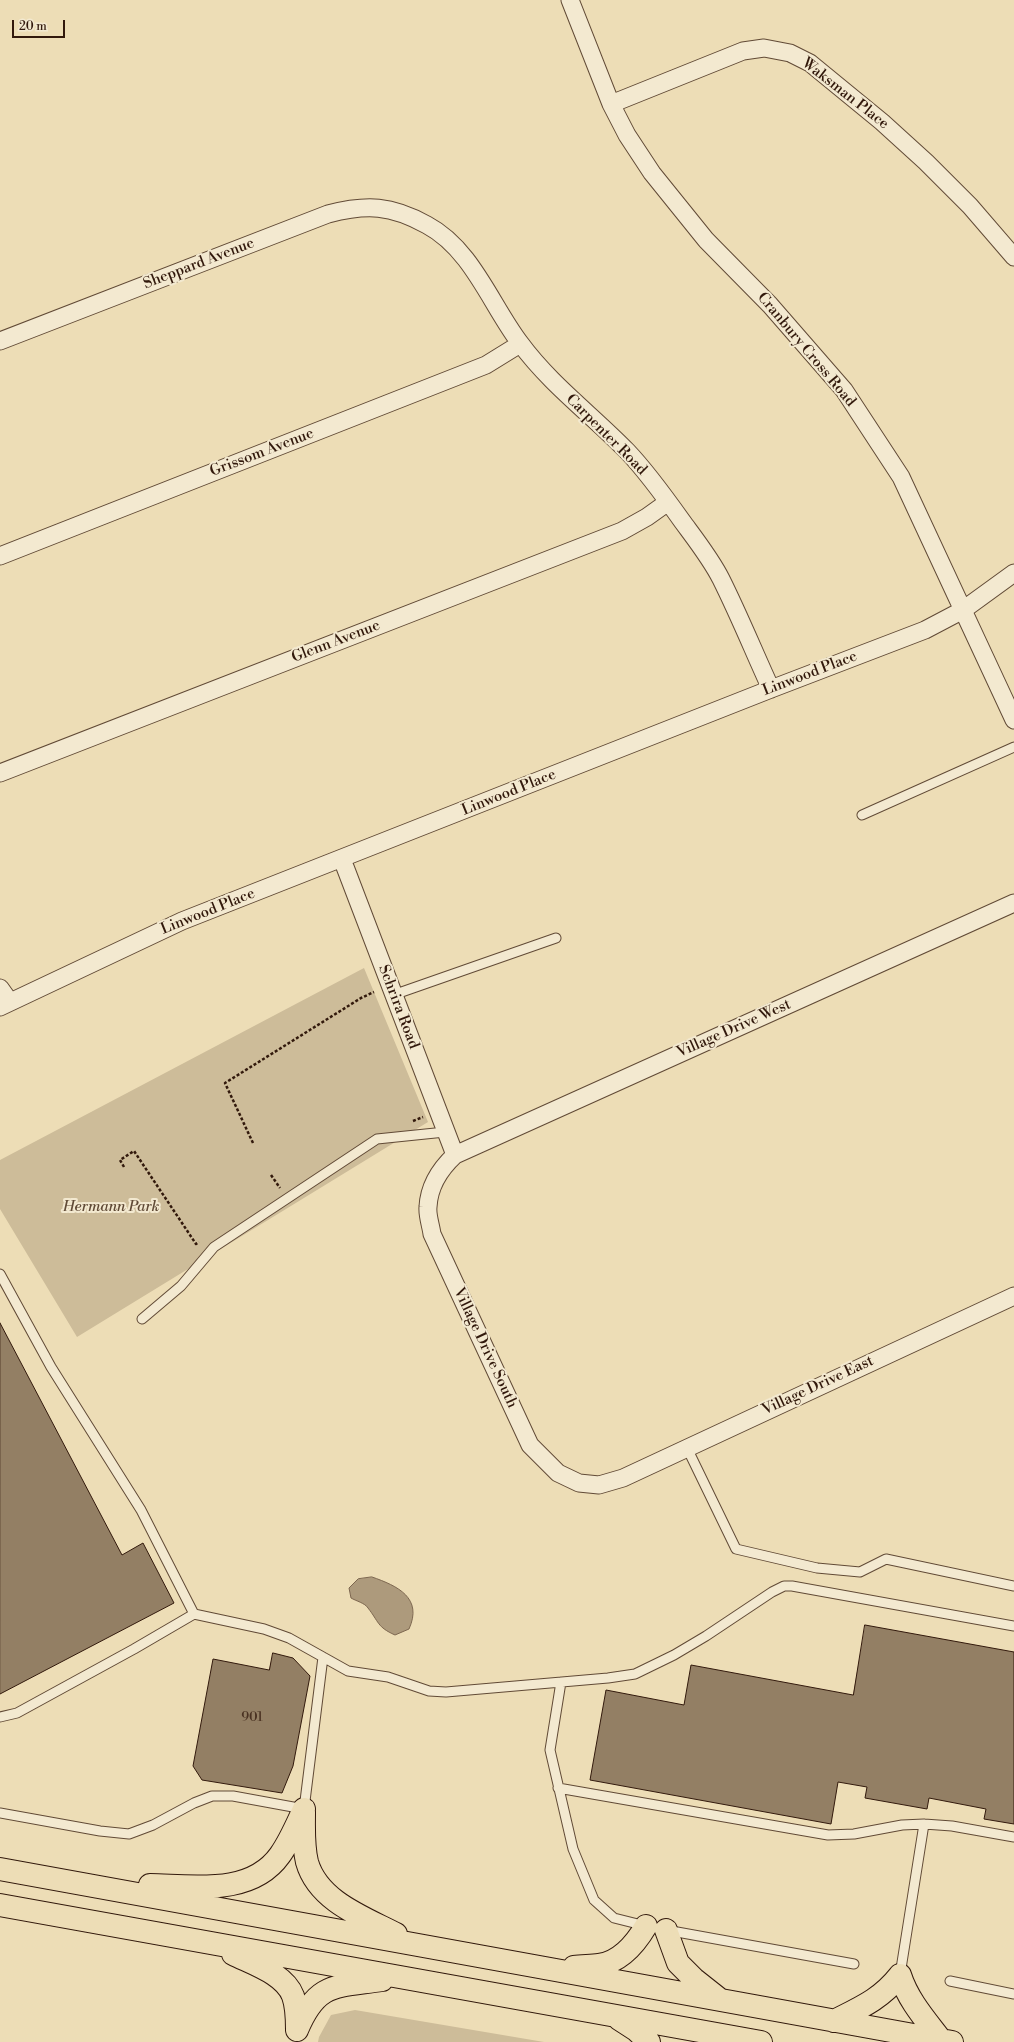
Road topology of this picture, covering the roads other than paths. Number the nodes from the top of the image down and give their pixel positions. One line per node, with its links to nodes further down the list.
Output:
1 (570, 0): 2 (street, Cranbury Cross Road)
2 (611, 104): 4 (street, Waksman Place); 10 (street, Cranbury Cross Road)
3 (401, 213): 5 (street, Sheppard Avenue); 6 (street, Carpenter Road)
4 (1014, 257)
5 (0, 341)
6 (520, 344): 7 (street, Carpenter Road); 8 (street, Grissom Avenue)
7 (668, 502): 11 (street, Carpenter Road); 14 (street, Glenn Avenue)
8 (0, 556)
9 (1014, 573): 10 (street, Linwood Place)
10 (963, 610): 11 (street, Linwood Place); 12 (street, Cranbury Cross Road)
11 (771, 689): 16 (street, Linwood Place)
12 (1014, 720)
13 (1014, 746): 15 (lane)
14 (0, 773)
15 (862, 815)
16 (342, 859): 20 (street, Schrira Road); 21 (street, Linwood Place)
17 (1014, 903): 23 (street, Village Drive West)
18 (556, 938): 20 (lane)
19 (0, 988): 21 (street)
20 (393, 995): 22 (street, Schrira Road)
21 (5, 1004)
22 (445, 1132): 23 (street, Schrira Road); 26 (lane)
23 (455, 1155): 28 (street, Village Drive South)
24 (0, 1274): 30 (lane)
25 (1014, 1296): 27 (street, Village Drive East)
26 (142, 1319)
27 (687, 1448): 28 (street, Village Drive East); 29 (lane)
28 (623, 1478)
29 (1014, 1586)
30 (194, 1614): 32 (lane); 34 (lane)
31 (1014, 1626): 33 (lane)
32 (323, 1657): 33 (lane); 36 (lane)
33 (561, 1682): 35 (lane)
34 (0, 1717)
35 (558, 1788): 38 (lane); 43 (lane)
36 (304, 1809): 37 (lane); 41 (highway); 45 (highway)
37 (0, 1813)
38 (924, 1824): 39 (lane); 48 (lane)
39 (1014, 1837)
40 (0, 1869): 41 (highway)
41 (90, 1885): 45 (highway)
42 (0, 1905): 44 (highway)
43 (656, 1928): 46 (lane); 47 (highway); 52 (highway)
44 (214, 1944): 49 (highway); 55 (highway)
45 (417, 1945): 47 (highway)
46 (854, 1964)
47 (545, 1968): 52 (highway)
48 (900, 1975): 54 (highway); 57 (highway)
49 (402, 1977): 53 (highway); 55 (highway)
50 (950, 1982): 51 (lane)
51 (1014, 1994)
52 (723, 2001): 54 (highway)
53 (613, 2016): 56 (highway); 58 (highway)
54 (834, 2021): 57 (highway)
55 (296, 2036)
56 (723, 2039): 59 (highway)
57 (946, 2041)
58 (649, 2042)
59 (761, 2042)

